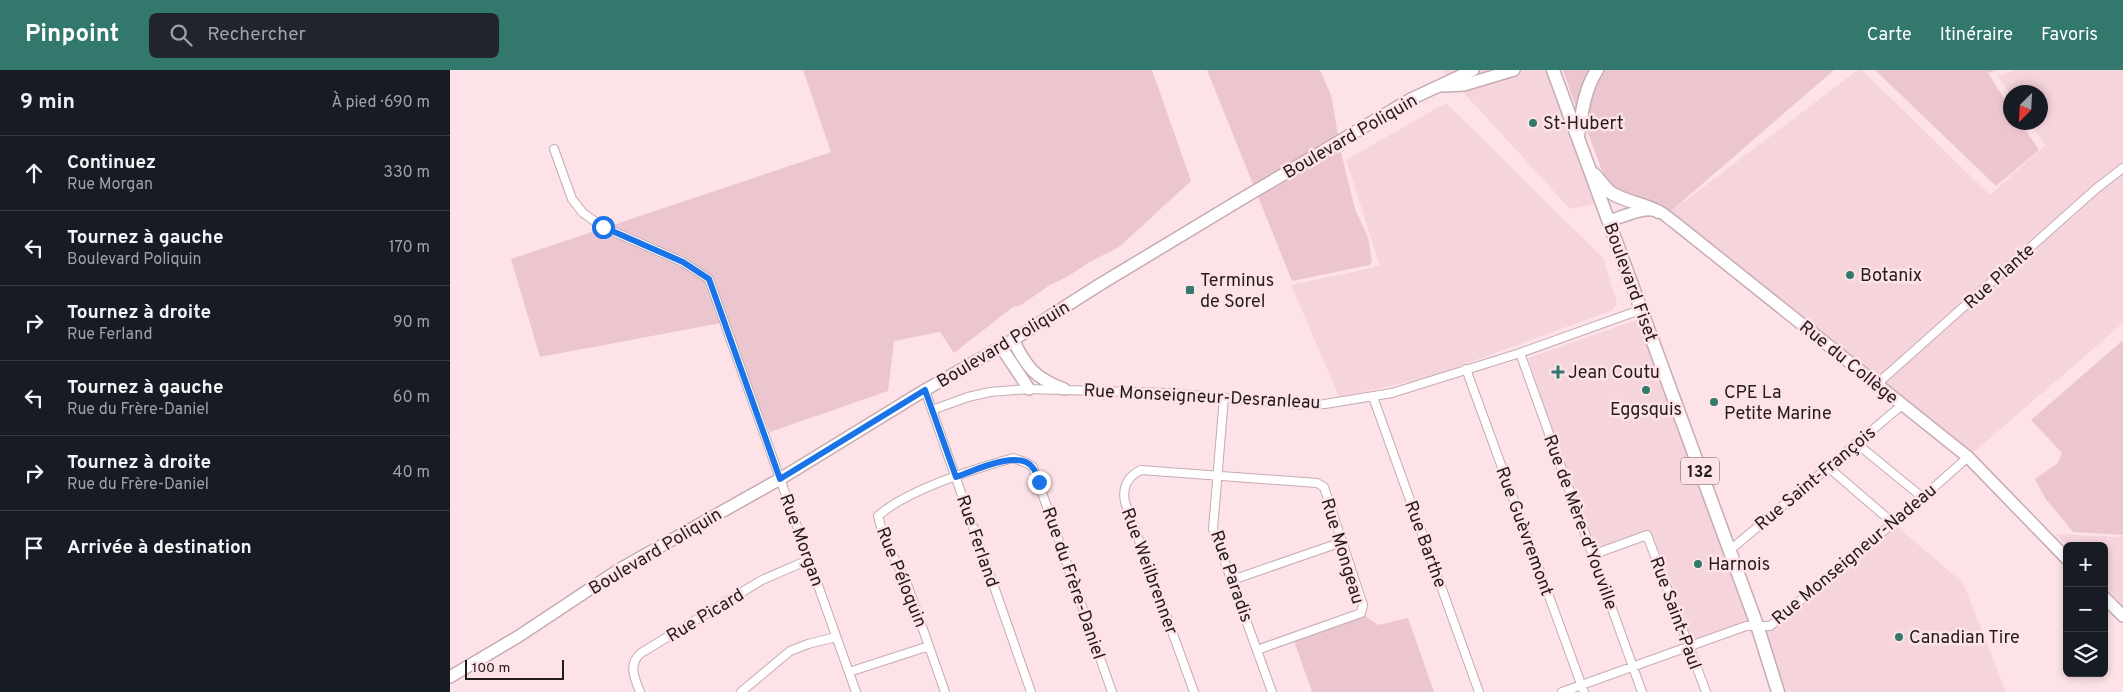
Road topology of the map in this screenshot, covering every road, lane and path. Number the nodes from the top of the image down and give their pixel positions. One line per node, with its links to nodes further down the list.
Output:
1 (1473, 70): 5 (street, Boulevard Poliquin)
2 (1514, 70): 5 (street, Boulevard Poliquin)
3 (1553, 70): 6 (main road, Boulevard Fiset / 132)
4 (1597, 70): 6 (main road)
5 (1439, 86): 13 (street, Boulevard Poliquin)
6 (1578, 138): 8 (main road, Boulevard Fiset / 132)
7 (554, 149): 31 (street, Rue Morgan)
8 (1588, 167): 10 (main road); 11 (main road, Boulevard Fiset / 132)
9 (2123, 168): 18 (street, Rue Plante)
10 (1659, 212): 11 (street); 18 (street, Rue du Collège)
11 (1609, 221): 12 (main road, Boulevard Fiset / 132)
12 (1640, 310): 15 (street, Rue Monseigneur-Desranleau); 35 (main road, Boulevard Fiset / 132)
13 (1013, 340): 14 (street, Boulevard Poliquin); 16 (street)
14 (1001, 347): 19 (street); 21 (street, Boulevard Poliquin)
15 (1520, 353): 17 (street, Rue Monseigneur-Desranleau); 36 (street, Rue de Mère-d'Youville)
16 (1027, 367): 19 (street); 20 (street)
17 (1466, 369): 23 (street, Rue Monseigneur-Desranleau); 50 (street, Rue Guèvremont)
18 (1876, 384): 24 (street, Rue du Collège)
19 (1029, 389): 20 (street, Rue Monseigneur-Desranleau); 25 (street, Rue Monseigneur-Desranleau)
20 (1064, 389): 22 (street, Rue Monseigneur-Desranleau)
21 (925, 390): 25 (street, Rue Ferland); 31 (street, Boulevard Poliquin)
22 (1224, 397): 23 (street, Rue Monseigneur-Desranleau); 29 (street, Rue Paradis)
23 (1374, 397): 59 (street, Rue Barthe)
24 (1902, 405): 26 (street, Rue Saint-François); 27 (street, Rue du Collège)
25 (932, 410): 30 (street, Rue Ferland)
26 (1856, 443): 28 (street, Rue Saint-François); 32 (street)
27 (1968, 457): 32 (street, Rue Monseigneur-Nadeau); 37 (street, Rue du Collège)
28 (1828, 467): 33 (street); 35 (street, Rue Saint-François)
29 (1217, 475): 34 (street, Rue Mongeau); 39 (street, Rue Paradis); 57 (street, Rue Weilbrenner)
30 (956, 477): 44 (street, Rue Péloquin); 55 (street, Rue Ferland); 56 (street, Rue du Frère-Daniel)
31 (780, 479): 38 (street, Rue Morgan); 49 (street, Boulevard Poliquin)
32 (1922, 497): 33 (street, Rue Monseigneur-Nadeau)
33 (1893, 523): 42 (street, Rue Monseigneur-Nadeau)
34 (1342, 542): 39 (street); 46 (street, Rue Mongeau)
35 (1729, 550): 42 (main road, Boulevard Fiset / 132)
36 (1592, 555): 45 (street, Rue Saint-Paul); 47 (street, Rue de Mère-d'Youville)
37 (2063, 555)
38 (808, 560): 43 (street, Rue Morgan); 51 (street, Rue Picard)
39 (1232, 580): 46 (street, Rue Paradis)
40 (2108, 601): 41 (street)
41 (2123, 616)
42 (1757, 626): 45 (street, Rue Monseigneur-Nadeau); 63 (main road, Boulevard Fiset / 132)
43 (836, 637): 48 (street, Rue Morgan); 52 (street)
44 (929, 646): 48 (street); 54 (street, Rue Péloquin)
45 (1689, 647): 47 (street, Rue Monseigneur-Nadeau); 62 (street, Rue Saint-Paul)
46 (1257, 650): 58 (street, Rue Paradis)
47 (1632, 667): 50 (street, Rue Monseigneur-Nadeau); 61 (street, Rue de Mère-d'Youville)
48 (849, 672): 53 (street, Rue Morgan)
49 (450, 677)
50 (1583, 688): 60 (street, Rue Monseigneur-Nadeau)
51 (640, 692)
52 (741, 692)
53 (856, 692)
54 (945, 692)
55 (1031, 692)
56 (1112, 692)
57 (1194, 692)
58 (1272, 692)
59 (1479, 692)
60 (1562, 692)
61 (1642, 692)
62 (1706, 692)
63 (1778, 692)

